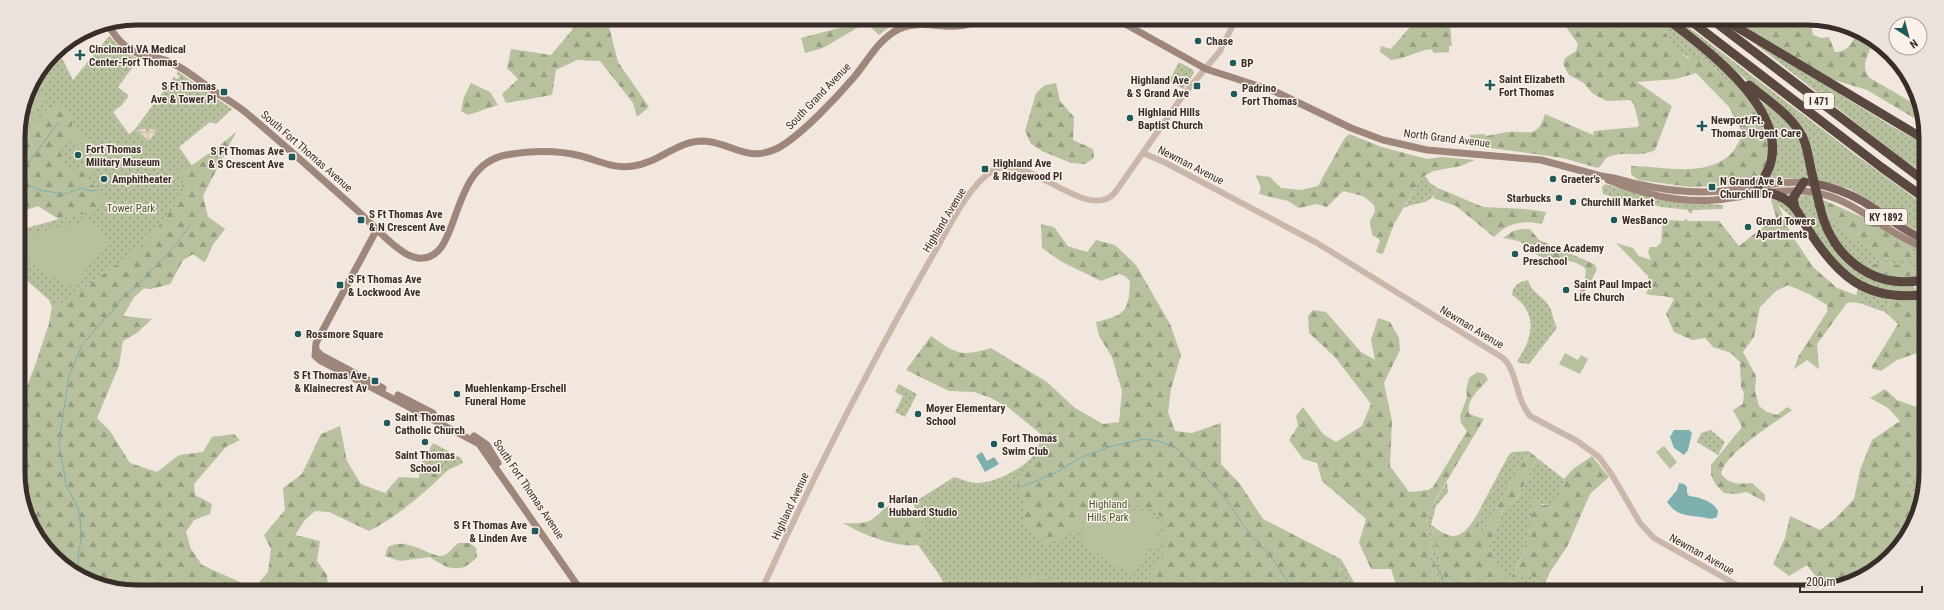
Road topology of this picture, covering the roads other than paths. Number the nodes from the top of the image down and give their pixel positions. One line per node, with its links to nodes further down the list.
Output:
1 (910, 25): 23 (main road, South Grand Avenue)
2 (940, 25): 3 (main road, South Grand Avenue)
3 (964, 25)
4 (1127, 25): 12 (main road, KY 1892)
5 (1233, 25): 12 (street, Highland Avenue)
6 (1675, 25): 11 (highway)
7 (1696, 25): 21 (highway, I 471)
8 (1719, 25): 16 (highway, I 471)
9 (1733, 25): 13 (highway)
10 (111, 28): 23 (main road, South Fort Thomas Avenue)
11 (1723, 65): 18 (highway); 26 (highway, bridge)
12 (1206, 69): 14 (street, Highland Avenue); 15 (main road, North Grand Avenue / KY 1892)
13 (1919, 135)
14 (1143, 153): 31 (street, Highland Avenue); 32 (street, Newman Avenue)
15 (1601, 176): 18 (main road, North Grand Avenue / KY 1892); 20 (main road, North Grand Avenue / KY 1892)
16 (1919, 177)
17 (1804, 182): 18 (main road, North Grand Avenue / KY 1892); 19 (highway); 24 (main road, North Grand Avenue / KY 1892)
18 (1758, 186)
19 (1797, 190): 20 (main road, North Grand Avenue / KY 1892); 22 (highway); 25 (main road, North Grand Avenue / KY 1892)
20 (1769, 193): 22 (highway)
21 (1919, 194)
22 (1795, 208): 27 (highway)
23 (377, 228): 28 (main road)
24 (1919, 237)
25 (1919, 245)
26 (1919, 281)
27 (1919, 295)
28 (314, 348): 29 (main road, South Fort Thomas Avenue); 30 (main road, South Fort Thomas Avenue)
29 (577, 585)
30 (582, 585)
31 (764, 585)
32 (1736, 585)

